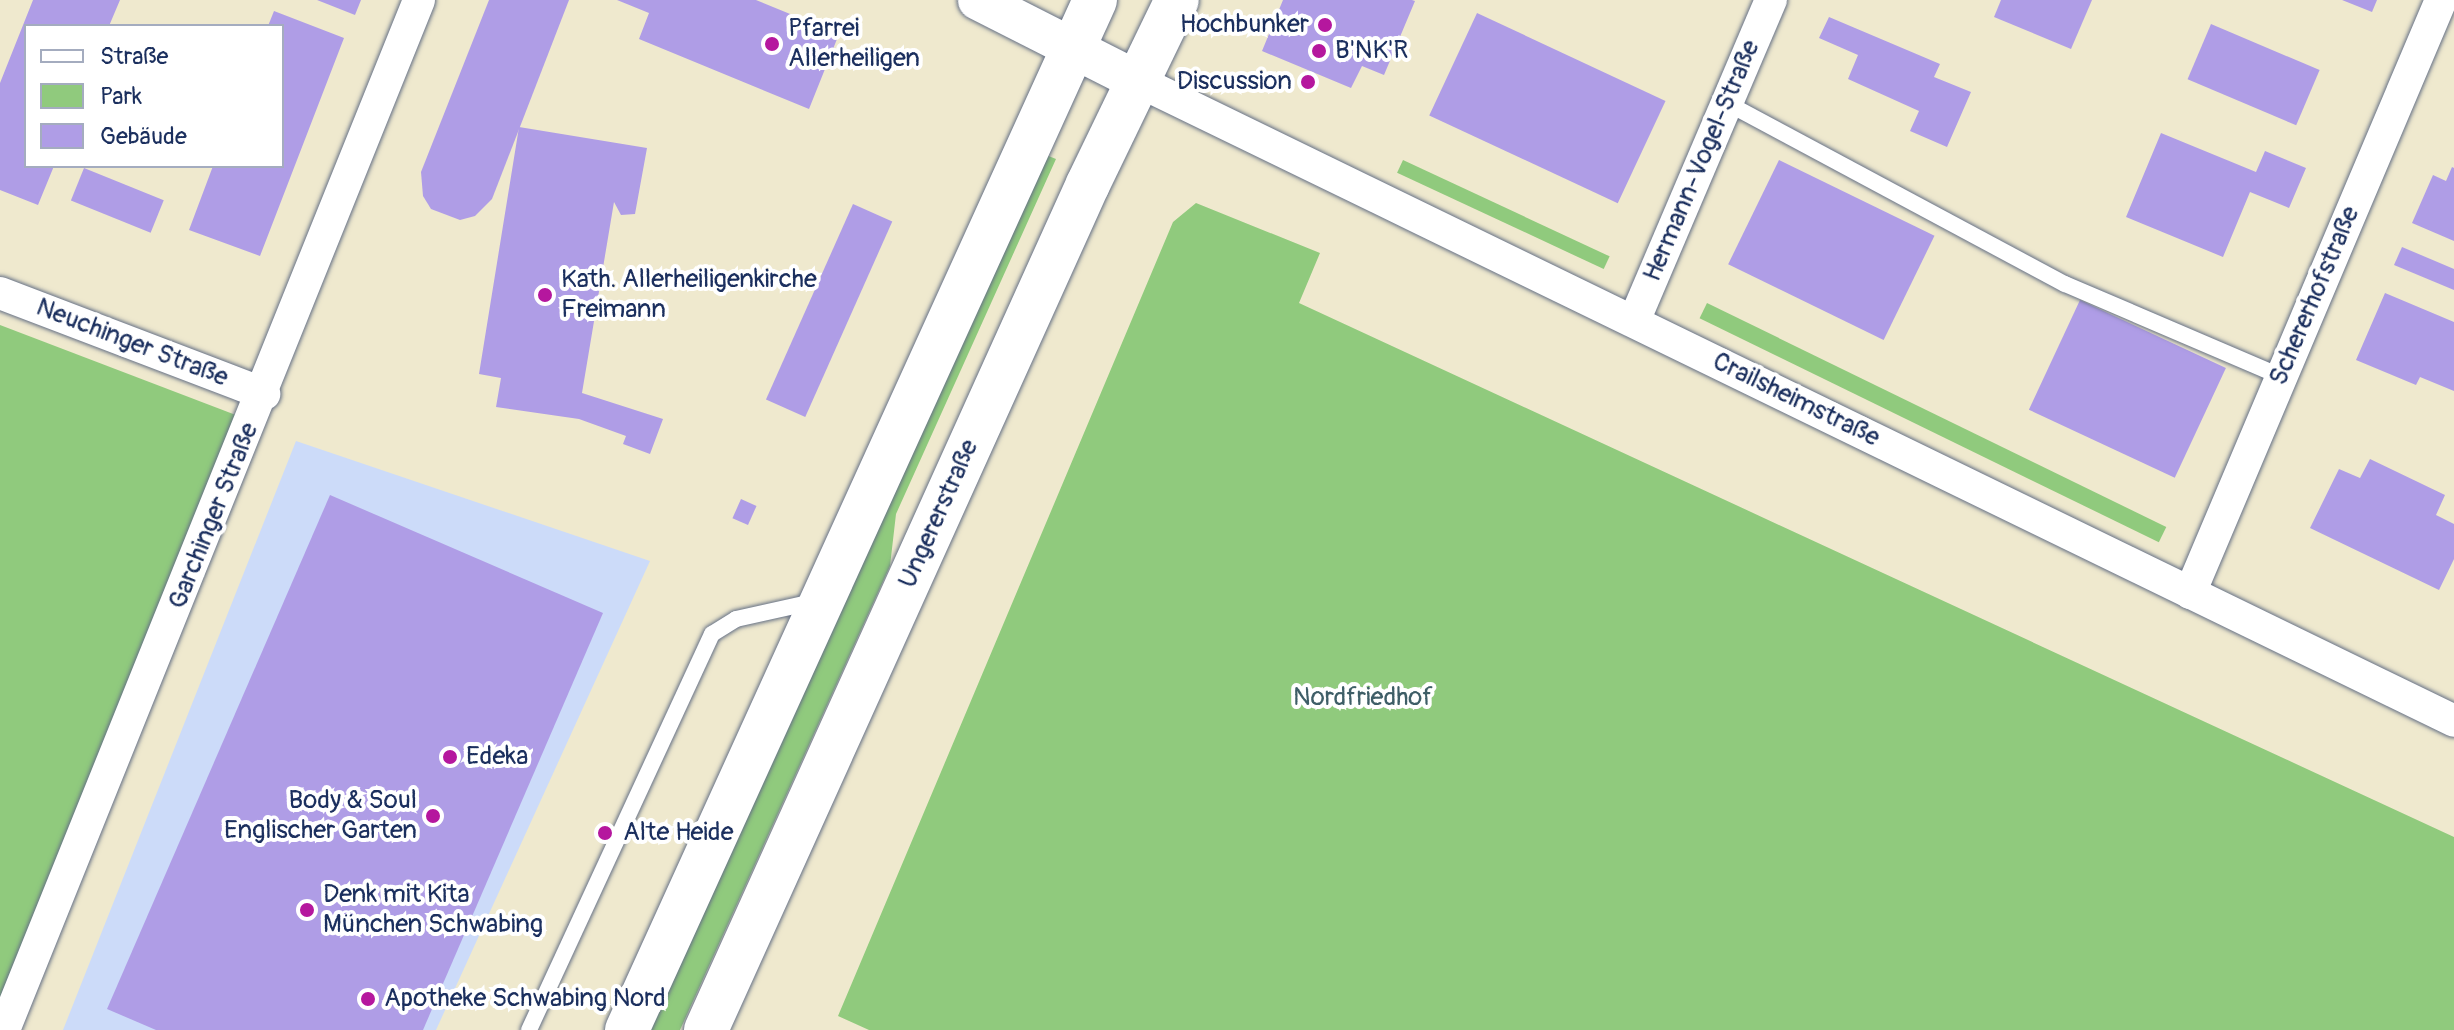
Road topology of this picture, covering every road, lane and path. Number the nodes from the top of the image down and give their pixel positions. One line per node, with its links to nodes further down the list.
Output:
1 (419, 0): 13 (street, Garchinger Straße)
2 (978, 0): 7 (street)
3 (1095, 0): 7 (main road)
4 (1177, 0): 8 (main road, Ungererstraße)
5 (1771, 0): 9 (street, Hermann-Vogel-Straße)
6 (2441, 0): 12 (street, Schererhofstraße)
7 (1072, 49): 8 (street); 15 (main road)
8 (1138, 81): 11 (street, Crailsheimstraße); 20 (main road, Ungererstraße)
9 (1727, 103): 11 (street, Hermann-Vogel-Straße); 12 (lane)
10 (0, 293): 13 (street, Neuchinger Straße)
11 (1634, 321): 14 (street, Crailsheimstraße)
12 (2280, 376): 14 (street, Schererhofstraße)
13 (264, 394): 17 (street, Garchinger Straße)
14 (2190, 593): 16 (street, Crailsheimstraße)
15 (822, 600): 18 (lane); 19 (main road)
16 (2454, 721)
17 (4, 1030)
18 (529, 1030)
19 (627, 1030)
20 (706, 1030)

